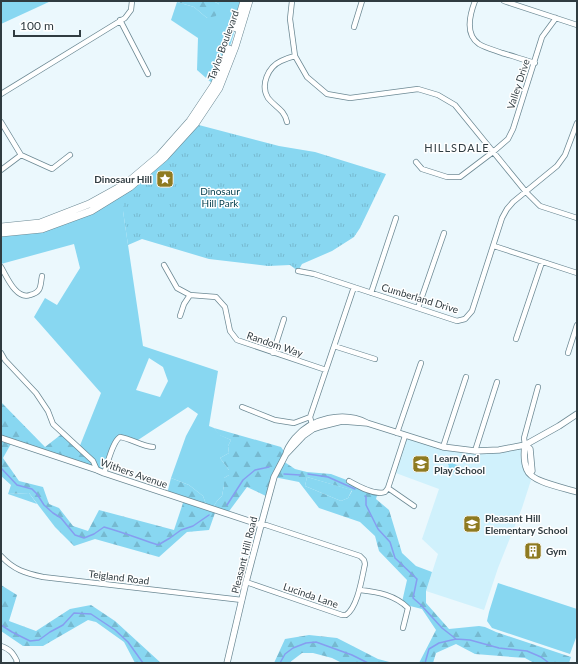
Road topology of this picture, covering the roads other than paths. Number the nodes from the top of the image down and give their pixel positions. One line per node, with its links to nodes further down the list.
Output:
1 (132, 1): 9 (street)
2 (244, 1): 27 (main road, Taylor Boulevard)
3 (249, 1): 28 (main road, Taylor Boulevard)
4 (292, 1): 12 (street)
5 (362, 1): 11 (street)
6 (475, 1): 13 (street)
7 (504, 1): 8 (street)
8 (556, 18): 10 (street); 13 (street, Valley Drive)
9 (120, 20): 14 (street); 15 (street)
10 (577, 25)
11 (354, 26)
12 (295, 56): 17 (street); 19 (street)
13 (535, 63): 19 (street, Valley Drive)
14 (148, 74)
15 (1, 94)
16 (1, 122): 20 (street)
17 (287, 122)
18 (577, 123): 24 (street, Cumberland Drive)
19 (493, 152): 22 (street, Valley Drive); 24 (street)
20 (21, 155): 21 (street); 23 (street)
21 (70, 155)
22 (416, 162)
23 (1, 170)
24 (526, 192): 26 (street); 30 (street, Cumberland Drive)
25 (396, 218): 38 (street)
26 (577, 218)
27 (1, 227)
28 (1, 233)
29 (444, 233): 40 (street)
30 (494, 246): 31 (street); 40 (street, Cumberland Drive)
31 (542, 262): 35 (street); 44 (street)
32 (164, 265): 39 (street)
33 (1, 267): 36 (street)
34 (298, 271): 37 (street, Cumberland Drive)
35 (577, 274)
36 (42, 276)
37 (354, 287): 38 (street, Cumberland Drive); 45 (street)
38 (371, 293): 40 (street, Cumberland Drive)
39 (190, 295): 41 (street); 47 (street, Random Way)
40 (418, 308)
41 (180, 316)
42 (284, 319): 47 (street)
43 (577, 325): 48 (street)
44 (516, 339)
45 (334, 346): 49 (street); 51 (street)
46 (1, 353): 66 (street)
47 (273, 353): 51 (street, Random Way)
48 (568, 353)
49 (375, 359)
50 (421, 363): 59 (street)
51 (326, 370): 57 (street)
52 (466, 377): 64 (street)
53 (497, 382): 65 (street)
54 (538, 387): 62 (street)
55 (242, 407): 57 (street)
56 (577, 414): 62 (street, Pleasant Hill Road)
57 (310, 417): 58 (street)
58 (312, 427): 59 (street, Pleasant Hill Road); 72 (street, Pleasant Hill Road)
59 (398, 433): 60 (street, Pleasant Hill Road)
60 (406, 436): 64 (street, Pleasant Hill Road); 69 (street)
61 (1, 438): 66 (street, Withers Avenue)
62 (525, 445): 65 (street, Pleasant Hill Road); 70 (street)
63 (153, 447): 67 (street)
64 (443, 447): 65 (street, Pleasant Hill Road)
65 (475, 451)
66 (96, 470): 67 (street, Withers Avenue)
67 (104, 473): 72 (street, Withers Avenue)
68 (349, 481): 69 (street)
69 (388, 488): 71 (street)
70 (577, 492)
71 (414, 506)
72 (261, 525): 74 (street, Pleasant Hill Road); 75 (street, Lucinda Lane)
73 (1, 556): 76 (street, Teigland Road)
74 (246, 582): 75 (street, Lucinda Lane); 76 (street, Pleasant Hill Road)
75 (360, 590): 77 (street)
76 (242, 600): 80 (street, Pleasant Hill Road)
77 (403, 628)
78 (1, 646): 79 (street)
79 (16, 663)
80 (227, 663)

